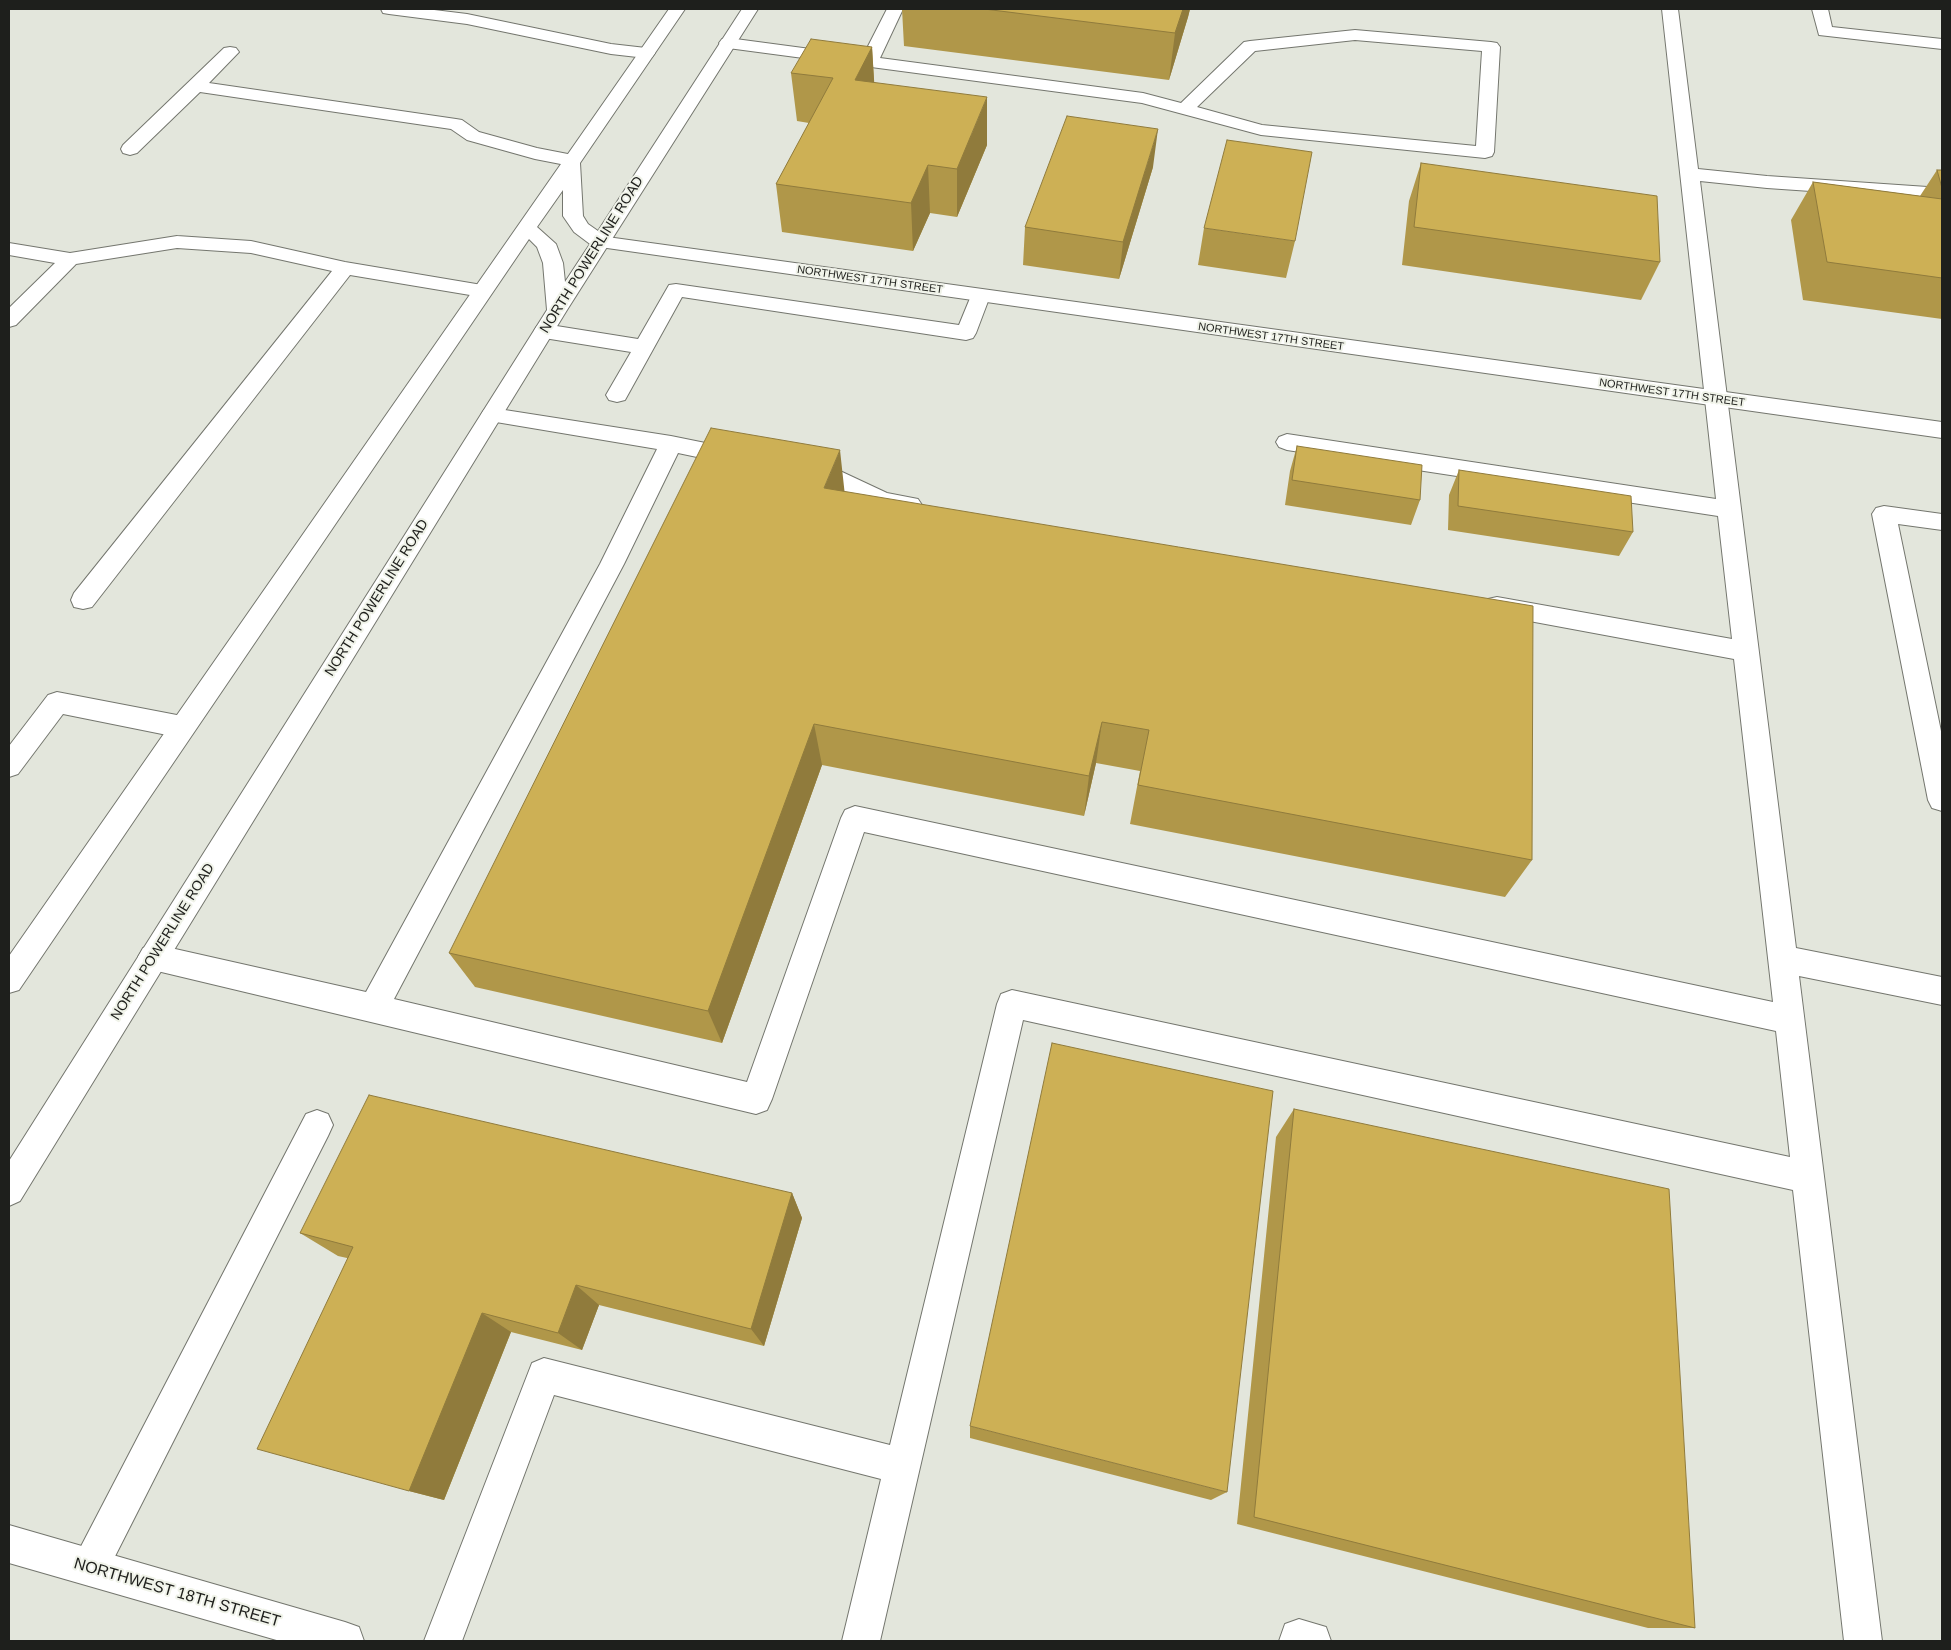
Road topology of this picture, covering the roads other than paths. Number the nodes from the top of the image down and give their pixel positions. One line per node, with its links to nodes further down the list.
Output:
1 (389, 9): 10 (main road)
2 (677, 9): 10 (main road)
3 (750, 9): 7 (main road, NORTH POWERLINE ROAD)
4 (895, 9): 11 (main road)
5 (1670, 9): 16 (main road)
6 (1820, 9): 8 (main road)
7 (728, 42): 11 (main road); 19 (main road, NORTH POWERLINE ROAD)
8 (1942, 44)
9 (230, 52): 12 (main road)
10 (646, 53): 15 (main road)
11 (870, 60): 13 (main road)
12 (196, 86): 14 (main road); 15 (main road)
13 (1185, 109): 13 (main road)
14 (130, 150)
15 (572, 160): 18 (main road); 19 (main road)
16 (1690, 174): 17 (main road); 30 (main road)
17 (1942, 194)
18 (526, 227): 23 (main road); 25 (main road)
19 (600, 242): 24 (main road, NORTHWEST 17TH STREET); 25 (main road, NORTH POWERLINE ROAD)
20 (9, 249): 21 (main road)
21 (70, 259): 22 (main road); 26 (main road)
22 (345, 268): 23 (main road); 40 (main road)
23 (482, 291): 43 (main road)
24 (980, 296): 28 (main road); 30 (main road, NORTHWEST 17TH STREET)
25 (557, 310): 27 (main road, NORTH POWERLINE ROAD)
26 (9, 320)
27 (544, 331): 28 (main road); 31 (main road, NORTH POWERLINE ROAD)
28 (644, 347): 29 (main road)
29 (617, 396)
30 (1717, 400): 32 (main road, NORTHWEST 17TH STREET); 38 (main road)
31 (492, 415): 34 (main road); 46 (main road, NORTH POWERLINE ROAD)
32 (1942, 430)
33 (1287, 442): 38 (main road)
34 (671, 444): 35 (main road); 50 (main road)
35 (756, 462)
36 (784, 467): 37 (main road)
37 (931, 508)
38 (1730, 509): 42 (main road)
39 (1942, 522): 45 (main road)
40 (83, 600)
41 (1473, 602): 42 (main road)
42 (1747, 652): 47 (main road)
43 (182, 727): 44 (main road); 48 (main road)
44 (9, 766)
45 (1942, 800)
46 (153, 957): 50 (main road); 54 (main road, NORTH POWERLINE ROAD)
47 (1783, 960): 49 (main road); 51 (main road)
48 (9, 980)
49 (1942, 991)
50 (373, 1008): 51 (main road)
51 (1791, 1020): 53 (main road)
52 (317, 1125): 57 (main road)
53 (1808, 1177): 55 (main road); 63 (main road)
54 (9, 1190)
55 (902, 1466): 59 (main road); 60 (main road)
56 (9, 1544): 57 (main road, NORTHWEST 18TH STREET)
57 (90, 1567): 58 (main road, NORTHWEST 18TH STREET)
58 (346, 1641)
59 (443, 1641)
60 (860, 1641)
61 (1298, 1641): 62 (main road)
62 (1312, 1641)
63 (1863, 1641)

